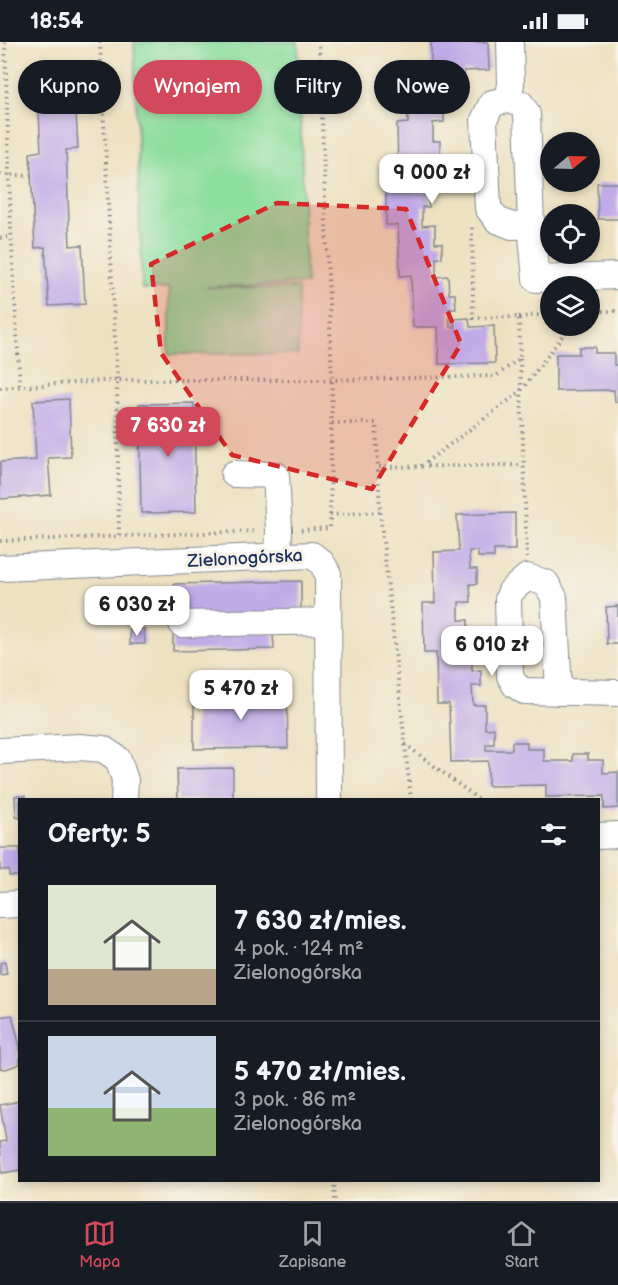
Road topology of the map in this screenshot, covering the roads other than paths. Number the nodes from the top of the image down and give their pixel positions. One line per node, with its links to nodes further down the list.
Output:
1 (510, 42): 2 (street)
2 (508, 99): 3 (street); 3 (street)
3 (531, 225): 4 (street)
4 (618, 276)
5 (234, 474): 6 (street)
6 (278, 557): 7 (street, Zielonogórska); 8 (street, Zielonogórska)
7 (0, 568)
8 (327, 621): 9 (street); 14 (street, Zielonogórska)
9 (182, 624)
10 (558, 692): 10 (street); 11 (street)
11 (618, 693)
12 (0, 751): 13 (street)
13 (124, 798)
14 (329, 798)
15 (618, 835): 16 (street)
16 (600, 836)
17 (18, 904): 18 (street)
18 (0, 905)

